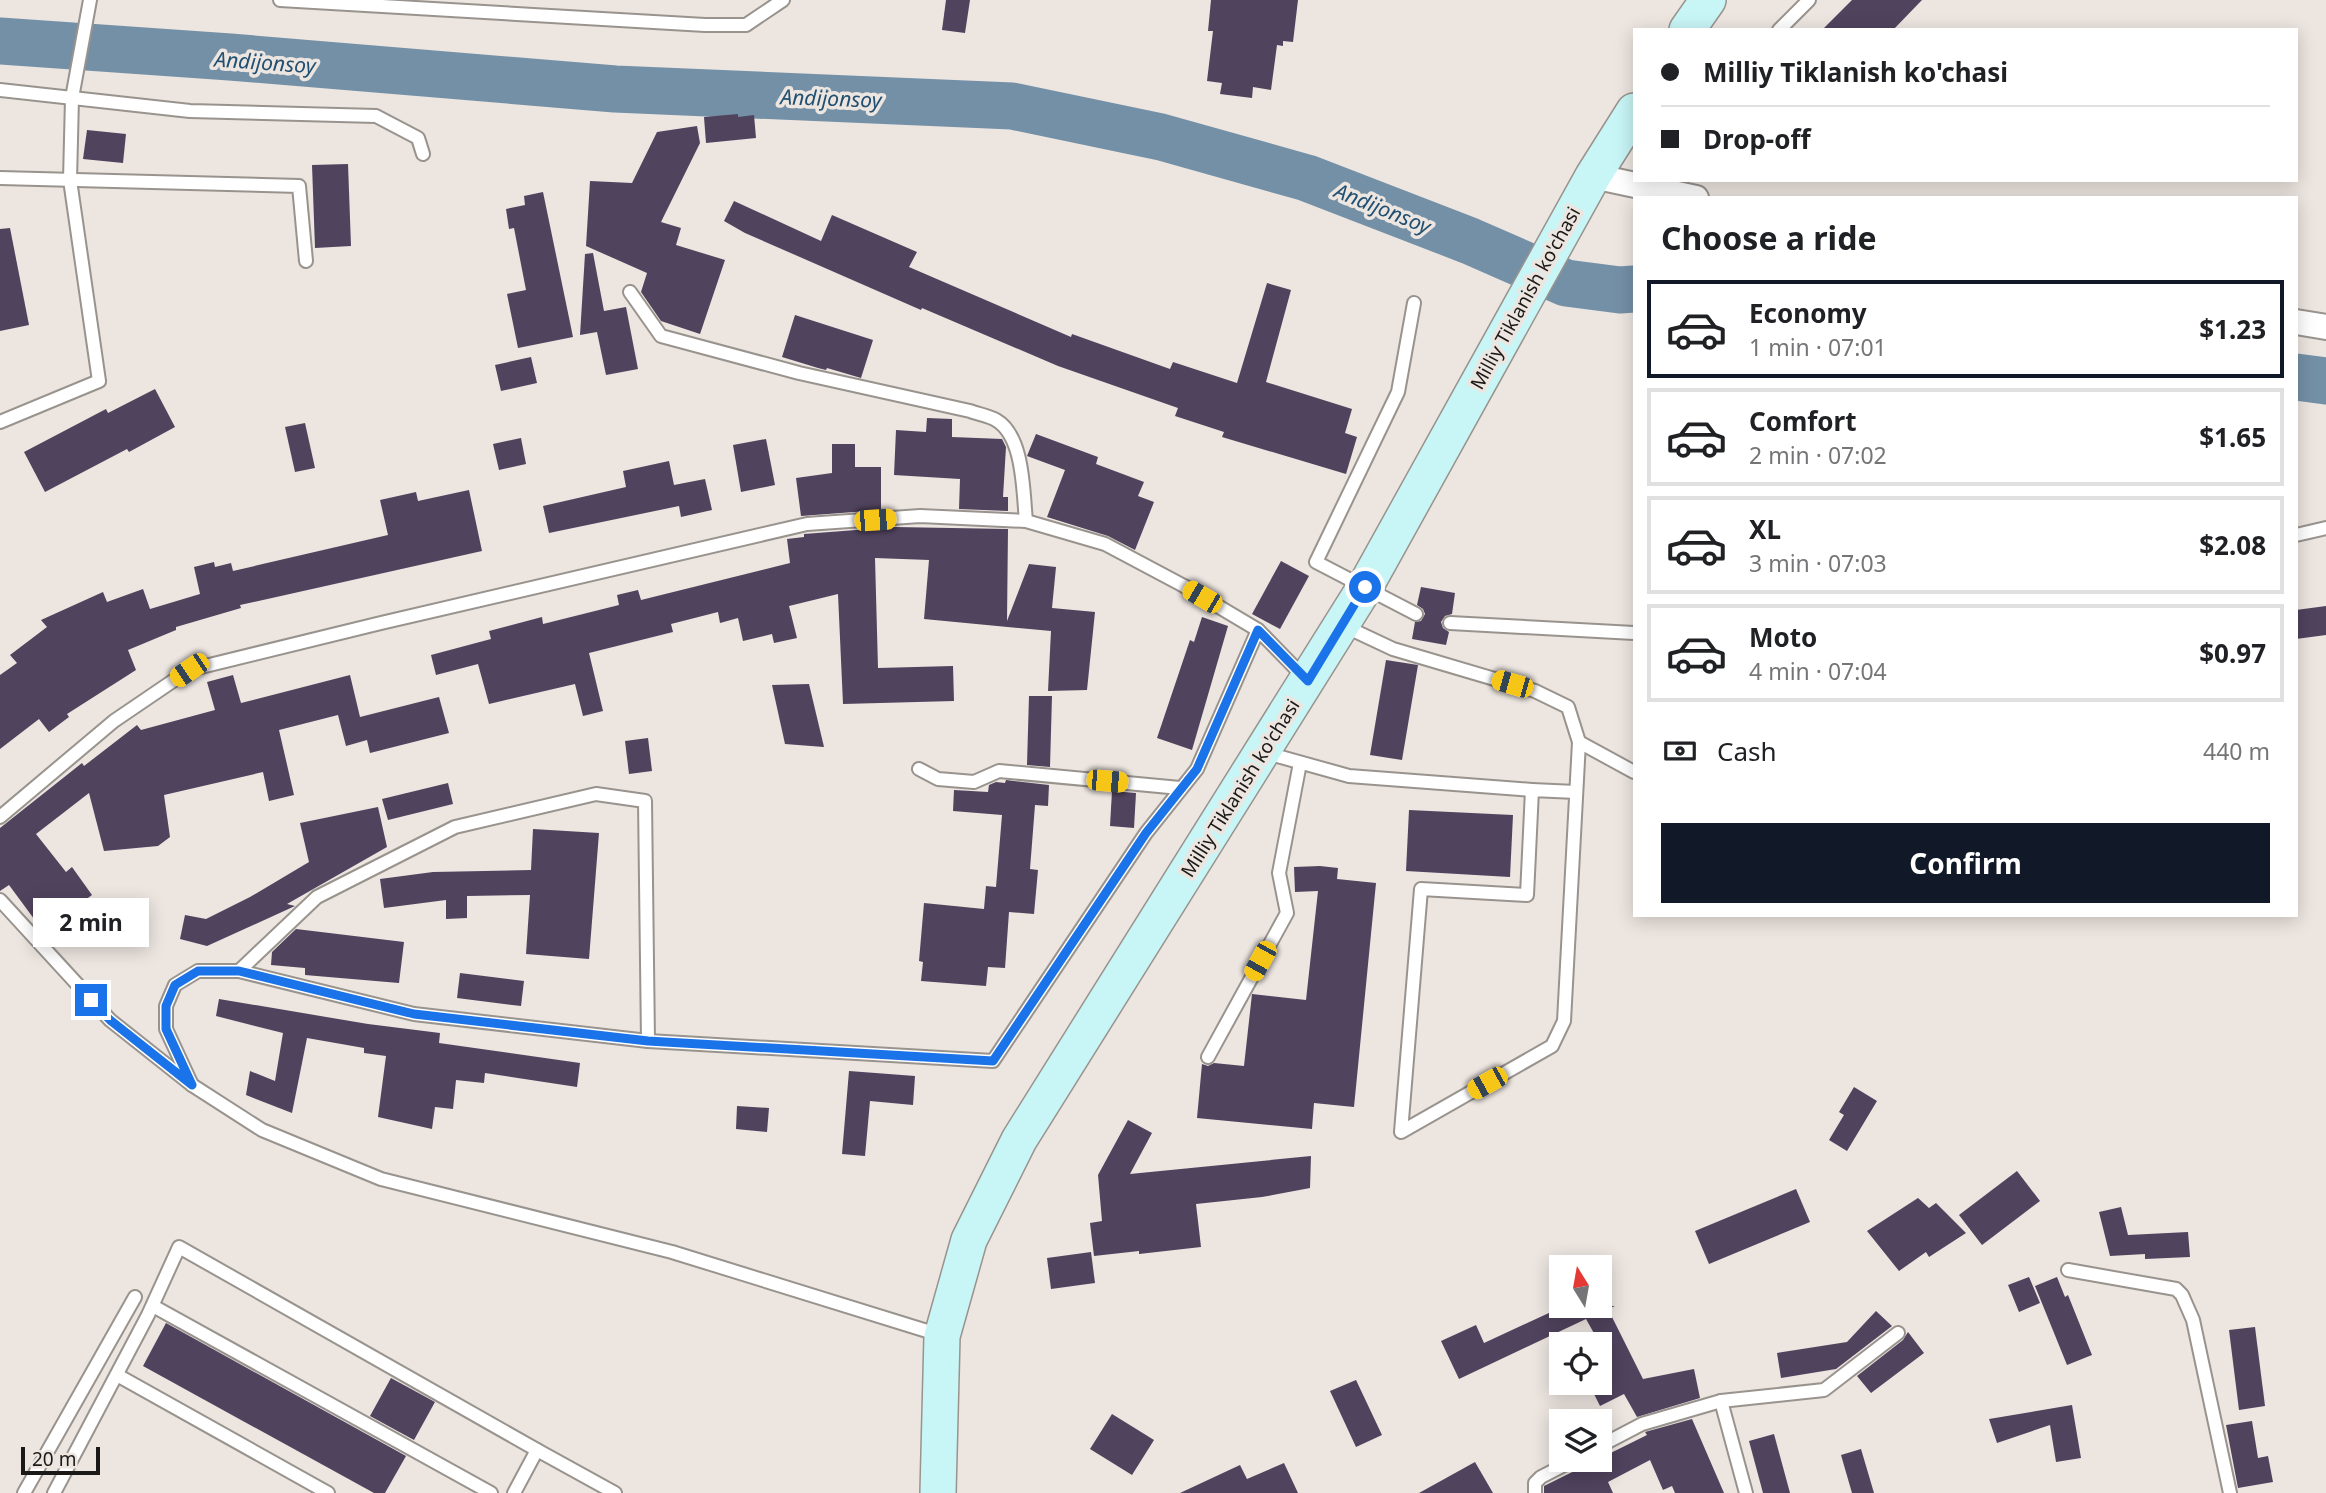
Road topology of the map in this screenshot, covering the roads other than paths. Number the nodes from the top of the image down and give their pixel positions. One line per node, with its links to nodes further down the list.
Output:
1 (90, 0): 7 (lane)
2 (280, 0): 3 (lane)
3 (783, 0)
4 (1810, 0): 5 (lane)
5 (1781, 28)
6 (0, 90): 7 (lane)
7 (72, 98): 9 (lane); 12 (lane)
8 (1633, 113): 10 (main road, Milliy Tiklanish ko'chasi)
9 (423, 154)
10 (1593, 176): 13 (street); 23 (main road, Milliy Tiklanish ko'chasi)
11 (0, 178): 12 (lane)
12 (70, 180): 14 (lane); 19 (lane)
13 (1687, 196)
14 (306, 261)
15 (630, 292): 20 (lane)
16 (1414, 303): 23 (lane)
17 (2298, 322): 18 (street)
18 (2326, 327)
19 (0, 422)
20 (1026, 521): 27 (lane); 38 (lane)
21 (2326, 528): 22 (lane)
22 (2298, 535)
23 (1365, 587): 24 (lane); 26 (main road, Milliy Tiklanish ko'chasi)
24 (1416, 614)
25 (1450, 622): 28 (lane)
26 (1342, 625): 29 (main road, Milliy Tiklanish ko'chasi); 30 (lane)
27 (1258, 630): 29 (lane); 35 (lane)
28 (1633, 633)
29 (1308, 681): 31 (main road, Milliy Tiklanish ko'chasi)
30 (1579, 742): 34 (lane); 37 (lane)
31 (1263, 752): 32 (lane); 48 (main road, Milliy Tiklanish ko'chasi)
32 (1300, 763): 36 (lane); 42 (lane)
33 (919, 769): 35 (lane)
34 (1633, 771)
35 (1180, 788): 41 (lane)
36 (1532, 790): 37 (lane); 37 (lane)
37 (1576, 792)
38 (0, 817)
39 (0, 900): 43 (lane)
40 (239, 971): 41 (lane); 41 (lane); 43 (lane)
41 (648, 1041)
42 (1208, 1058)
43 (192, 1085): 48 (lane)
44 (2068, 1270): 63 (lane)
45 (135, 1297): 54 (lane)
46 (153, 1306): 49 (lane); 52 (lane); 57 (lane)
47 (1898, 1334): 50 (lane)
48 (942, 1336): 60 (main road, Milliy Tiklanish ko'chasi)
49 (117, 1374): 55 (lane); 56 (lane)
50 (1721, 1401): 51 (lane); 62 (lane)
51 (1612, 1440)
52 (537, 1450): 58 (lane); 59 (lane)
53 (1551, 1472): 61 (lane)
54 (24, 1493)
55 (54, 1493)
56 (328, 1493)
57 (491, 1493)
58 (514, 1493)
59 (615, 1493)
60 (937, 1493)
61 (1535, 1493)
62 (1746, 1493)
63 (2230, 1493)

